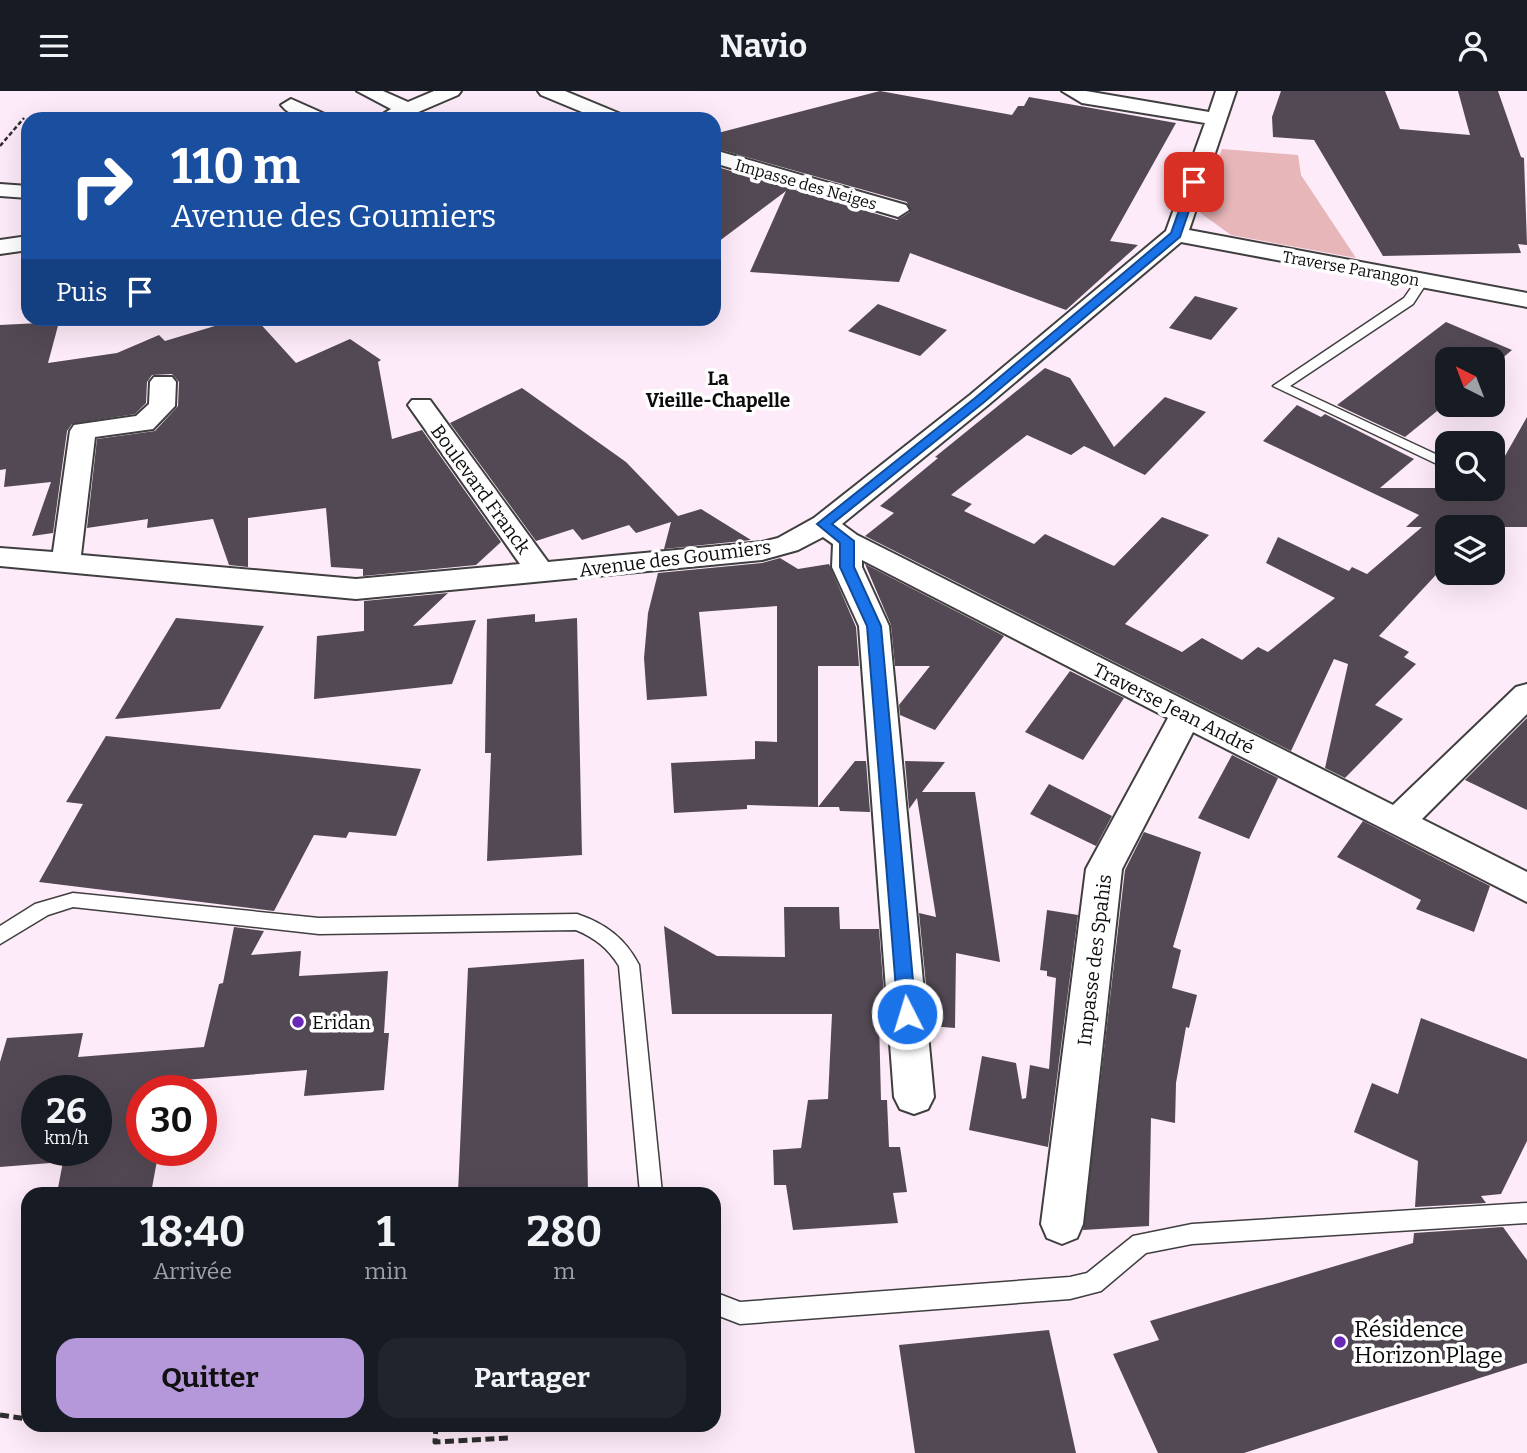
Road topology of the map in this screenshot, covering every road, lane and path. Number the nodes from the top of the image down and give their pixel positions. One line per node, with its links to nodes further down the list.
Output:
1 (368, 91): 7 (street)
2 (451, 91): 7 (street)
3 (548, 91): 10 (street)
4 (1072, 91): 11 (street)
5 (1226, 91): 11 (street)
6 (291, 105): 8 (street)
7 (408, 109): 9 (street)
8 (306, 112)
9 (401, 112)
10 (599, 112)
11 (1216, 119): 18 (street)
12 (21, 122): 13 (path)
13 (0, 146)
14 (721, 158): 17 (street, Impasse des Neiges)
15 (0, 190): 16 (street)
16 (21, 192)
17 (898, 210)
18 (1176, 234): 21 (street, Traverse Parangon); 26 (street, Avenue des Goumiers)
19 (21, 244): 20 (street)
20 (0, 247)
21 (1422, 281): 22 (street, Traverse Parangon); 25 (lane)
22 (1527, 300)
23 (163, 382): 28 (street)
24 (421, 405): 29 (street, Boulevard Franck)
25 (1435, 459)
26 (835, 532): 29 (street, Avenue des Goumiers); 31 (street, Traverse Jean André); 35 (street)
27 (0, 557): 28 (street, Avenue des Goumiers)
28 (66, 562): 29 (street, Avenue des Goumiers)
29 (541, 573)
30 (1527, 695): 32 (street)
31 (1186, 714): 32 (street, Traverse Jean André); 38 (street, Impasse des Spahis)
32 (1398, 821): 33 (street, Traverse Jean André)
33 (1527, 888)
34 (0, 936): 36 (lane)
35 (914, 1097)
36 (650, 1187)
37 (1527, 1213): 39 (lane)
38 (1062, 1224)
39 (721, 1306)
40 (0, 1415): 41 (path)
41 (21, 1418)
42 (436, 1432): 43 (path)
43 (510, 1439)

